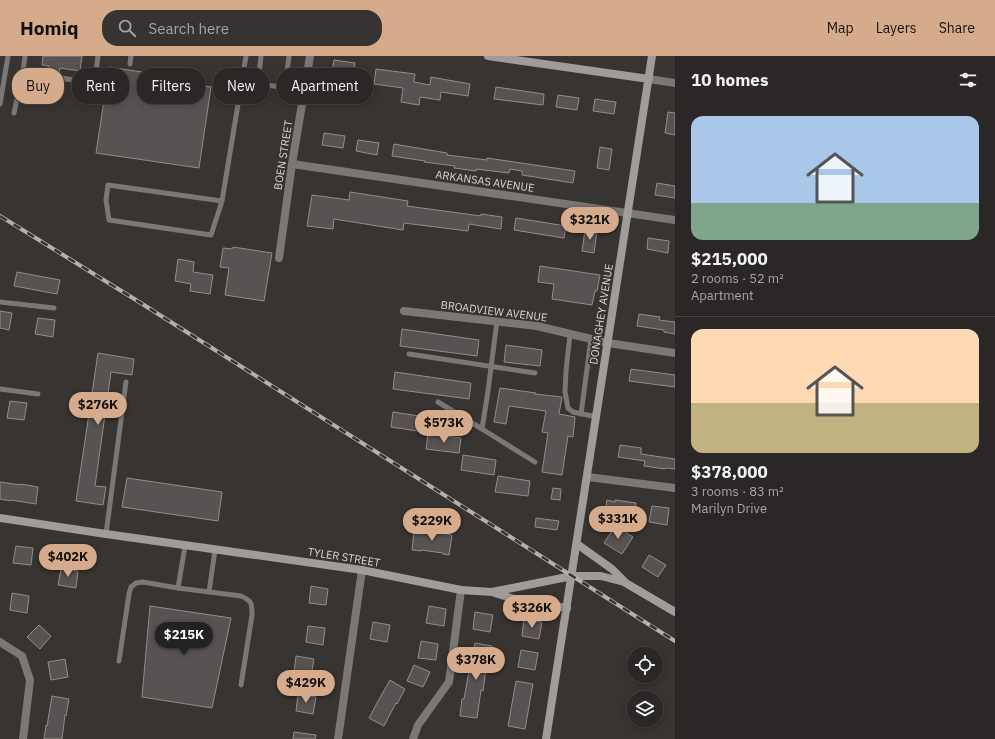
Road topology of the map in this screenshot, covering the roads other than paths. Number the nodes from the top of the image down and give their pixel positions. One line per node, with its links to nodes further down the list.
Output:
1 (8, 56): 19 (lane)
2 (25, 56): 12 (lane)
3 (98, 56): 16 (lane)
4 (131, 56): 11 (lane)
5 (246, 56): 24 (lane)
6 (261, 56): 18 (lane)
7 (290, 56): 13 (lane)
8 (310, 56): 14 (street, BOEN STREET)
9 (488, 56): 15 (street)
10 (652, 56): 15 (street, DONAGHEY AVENUE)
11 (130, 64)
12 (23, 68)
13 (288, 68)
14 (308, 68)
15 (649, 79): 17 (street); 25 (street, DONAGHEY AVENUE)
16 (64, 80)
17 (675, 83)
18 (277, 87)
19 (0, 104)
20 (16, 104): 22 (lane)
21 (302, 104): 23 (street, BOEN STREET)
22 (14, 113)
23 (292, 164): 25 (street, ARKANSAS AVENUE); 27 (street, BOEN STREET)
24 (222, 201): 24 (lane)
25 (628, 213): 26 (street, ARKANSAS AVENUE); 34 (street, DONAGHEY AVENUE)
26 (675, 220)
27 (280, 258)
28 (0, 302): 29 (lane)
29 (54, 308)
30 (404, 311): 31 (street, BROADVIEW AVENUE)
31 (497, 321): 32 (street, BROADVIEW AVENUE); 37 (lane)
32 (570, 334): 33 (street, BROADVIEW AVENUE); 43 (lane)
33 (591, 339): 34 (street, BROADVIEW AVENUE); 43 (lane)
34 (608, 343): 35 (street, BROADVIEW AVENUE); 44 (street, DONAGHEY AVENUE)
35 (675, 353)
36 (409, 354): 37 (lane)
37 (491, 366): 38 (lane); 45 (lane)
38 (535, 373)
39 (126, 382): 50 (lane)
40 (0, 389): 41 (lane)
41 (38, 394)
42 (438, 402): 45 (lane)
43 (581, 414): 44 (lane)
44 (597, 417): 47 (street, DONAGHEY AVENUE)
45 (482, 429): 46 (lane)
46 (535, 462)
47 (588, 477): 48 (street); 51 (street, DONAGHEY AVENUE)
48 (675, 488)
49 (0, 518): 50 (street, TYLER STREET)
50 (106, 534): 52 (street, TYLER STREET)
51 (577, 544): 55 (street, DONAGHEY AVENUE); 56 (street)
52 (185, 546): 53 (street, TYLER STREET); 57 (lane)
53 (215, 550): 54 (street, TYLER STREET); 59 (lane)
54 (362, 570): 58 (street, TYLER STREET); 67 (street)
55 (572, 576): 56 (street, TYLER STREET); 60 (street, TYLER STREET); 61 (street, DONAGHEY AVENUE)
56 (624, 582): 62 (street, TYLER STREET)
57 (178, 588): 59 (lane); 64 (lane)
58 (461, 590): 60 (street, TYLER STREET); 68 (street)
59 (209, 592): 65 (lane)
60 (492, 592): 61 (street)
61 (567, 608): 69 (street, DONAGHEY AVENUE)
62 (675, 612)
63 (0, 642): 66 (street)
64 (119, 661)
65 (241, 685)
66 (23, 739)
67 (338, 739)
68 (413, 739)
69 (546, 739)

